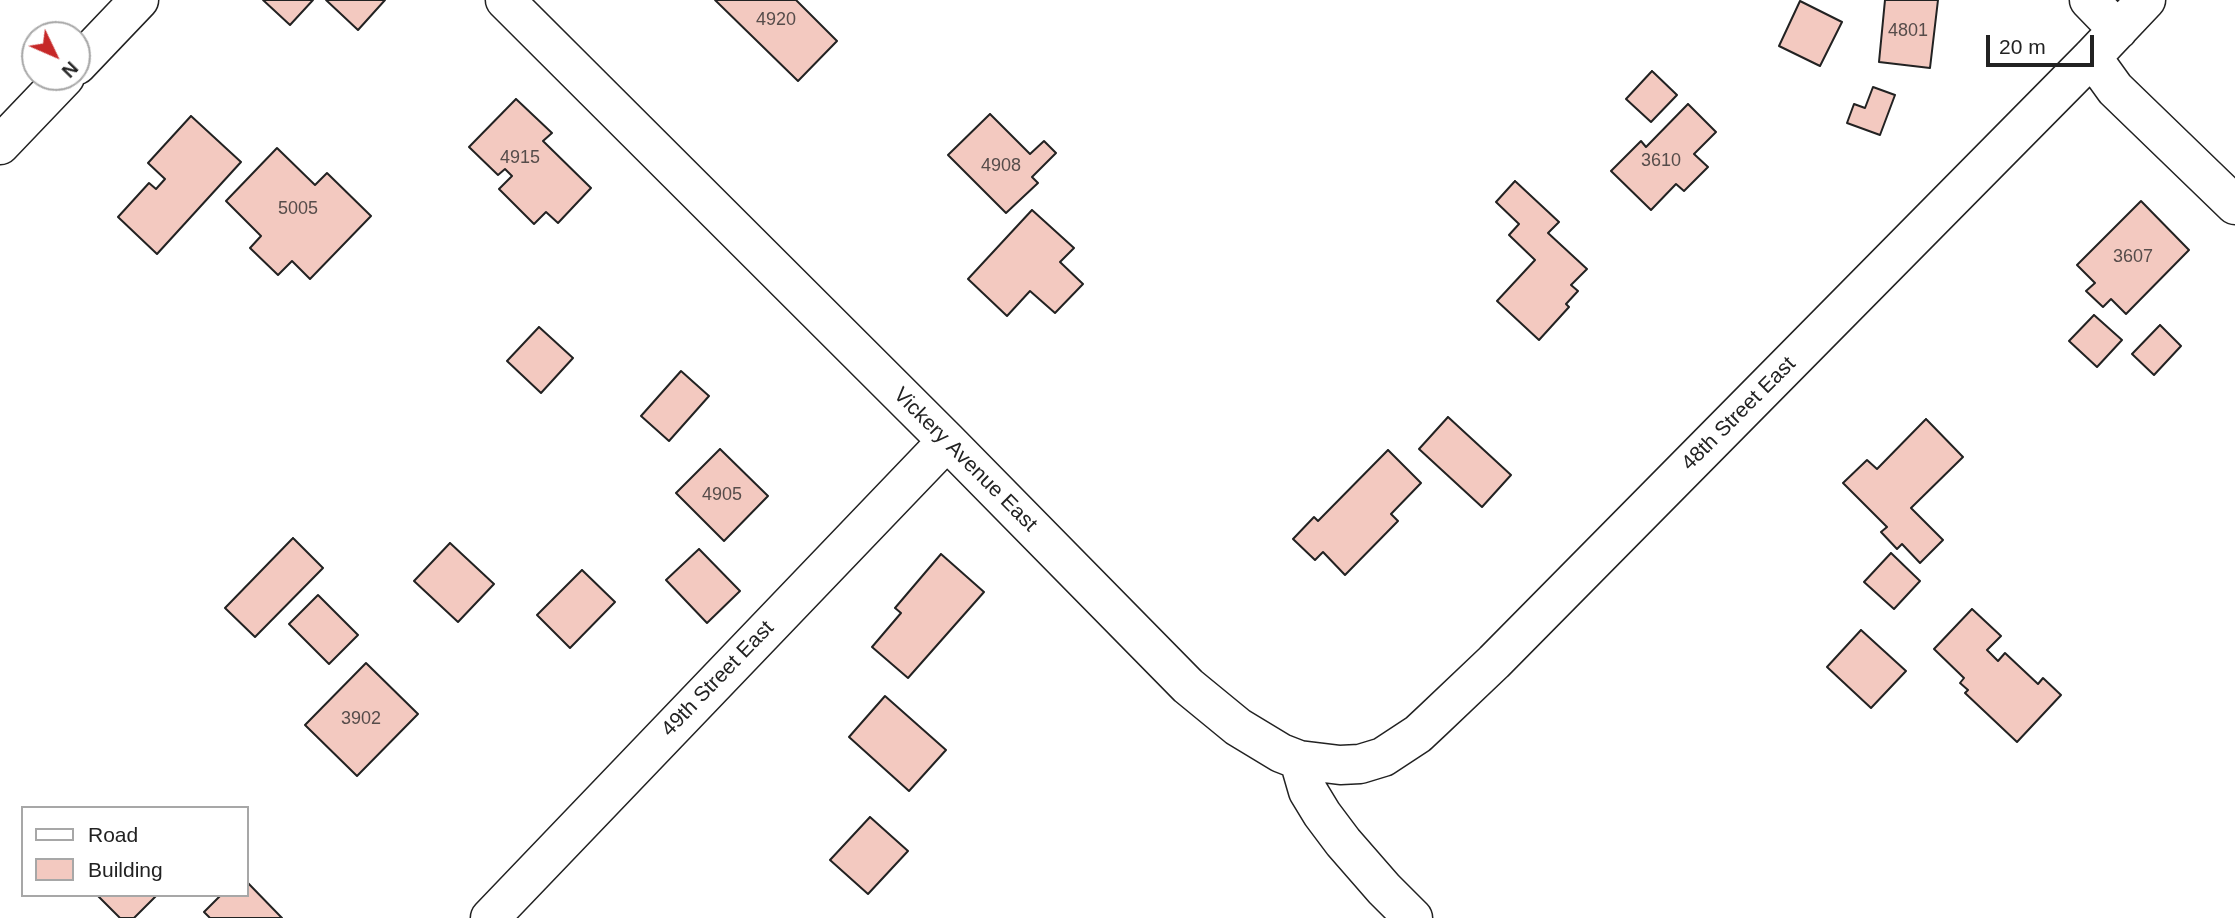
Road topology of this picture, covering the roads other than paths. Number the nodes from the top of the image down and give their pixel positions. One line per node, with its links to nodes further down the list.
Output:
1 (139, 0): 6 (street)
2 (505, 0): 10 (street, Vickery Avenue East)
3 (2089, 0): 5 (street)
4 (2146, 0): 5 (street, 48th Street East)
5 (2105, 43): 9 (street); 11 (street, 48th Street East)
6 (91, 50)
7 (52, 91): 8 (street)
8 (0, 145)
9 (2235, 205)
10 (947, 441): 11 (street, Vickery Avenue East); 12 (street, 49th Street East)
11 (1299, 760): 13 (street)
12 (490, 918)
13 (1413, 918)

